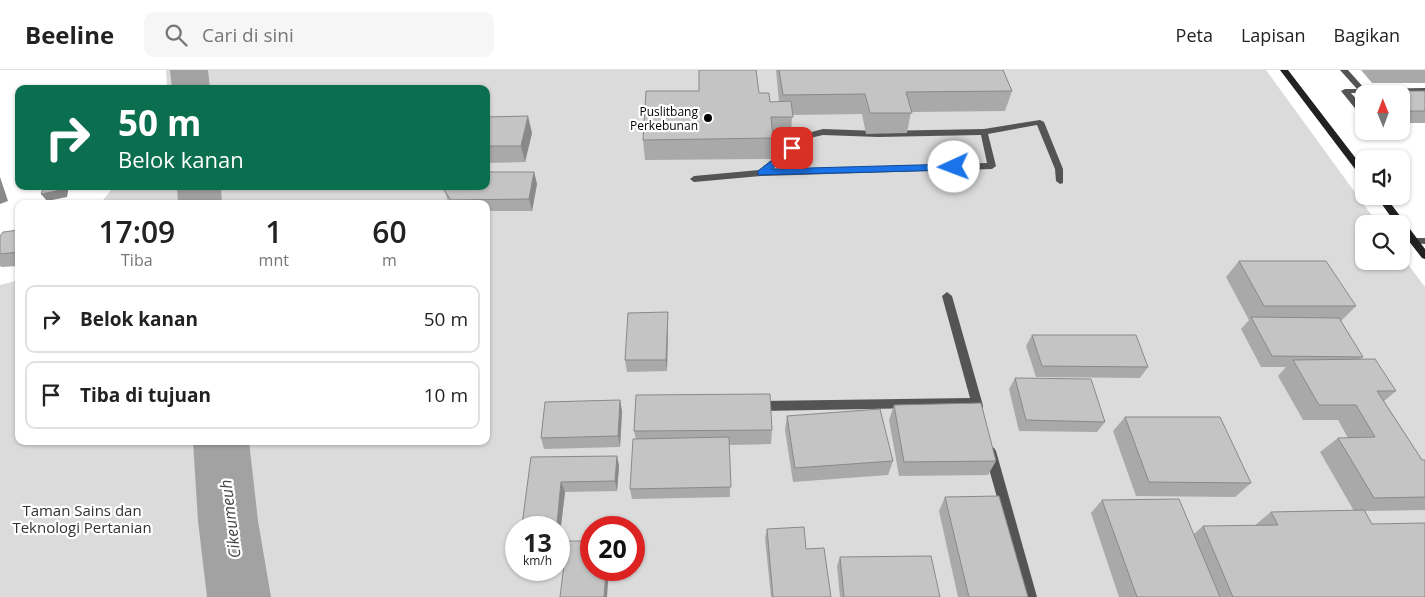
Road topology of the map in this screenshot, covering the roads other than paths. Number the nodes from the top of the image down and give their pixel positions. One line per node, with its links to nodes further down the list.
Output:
1 (1284, 70): 9 (main road)
2 (1344, 70): 3 (lane)
3 (1358, 85)
4 (1410, 90): 5 (lane)
5 (1425, 90)
6 (1355, 91): 7 (lane)
7 (1355, 103)
8 (984, 132): 10 (lane); 10 (lane); 12 (lane)
9 (1355, 163)
10 (761, 173): 11 (lane)
11 (694, 178)
12 (1060, 181)
13 (1410, 236): 14 (main road)
14 (1414, 241): 15 (lane); 16 (main road)
15 (1425, 241)
16 (1425, 256)
17 (947, 296): 18 (lane)
18 (977, 402): 19 (lane); 20 (lane)
19 (743, 406)
20 (982, 420)
21 (987, 439): 22 (lane)
22 (1031, 597)

